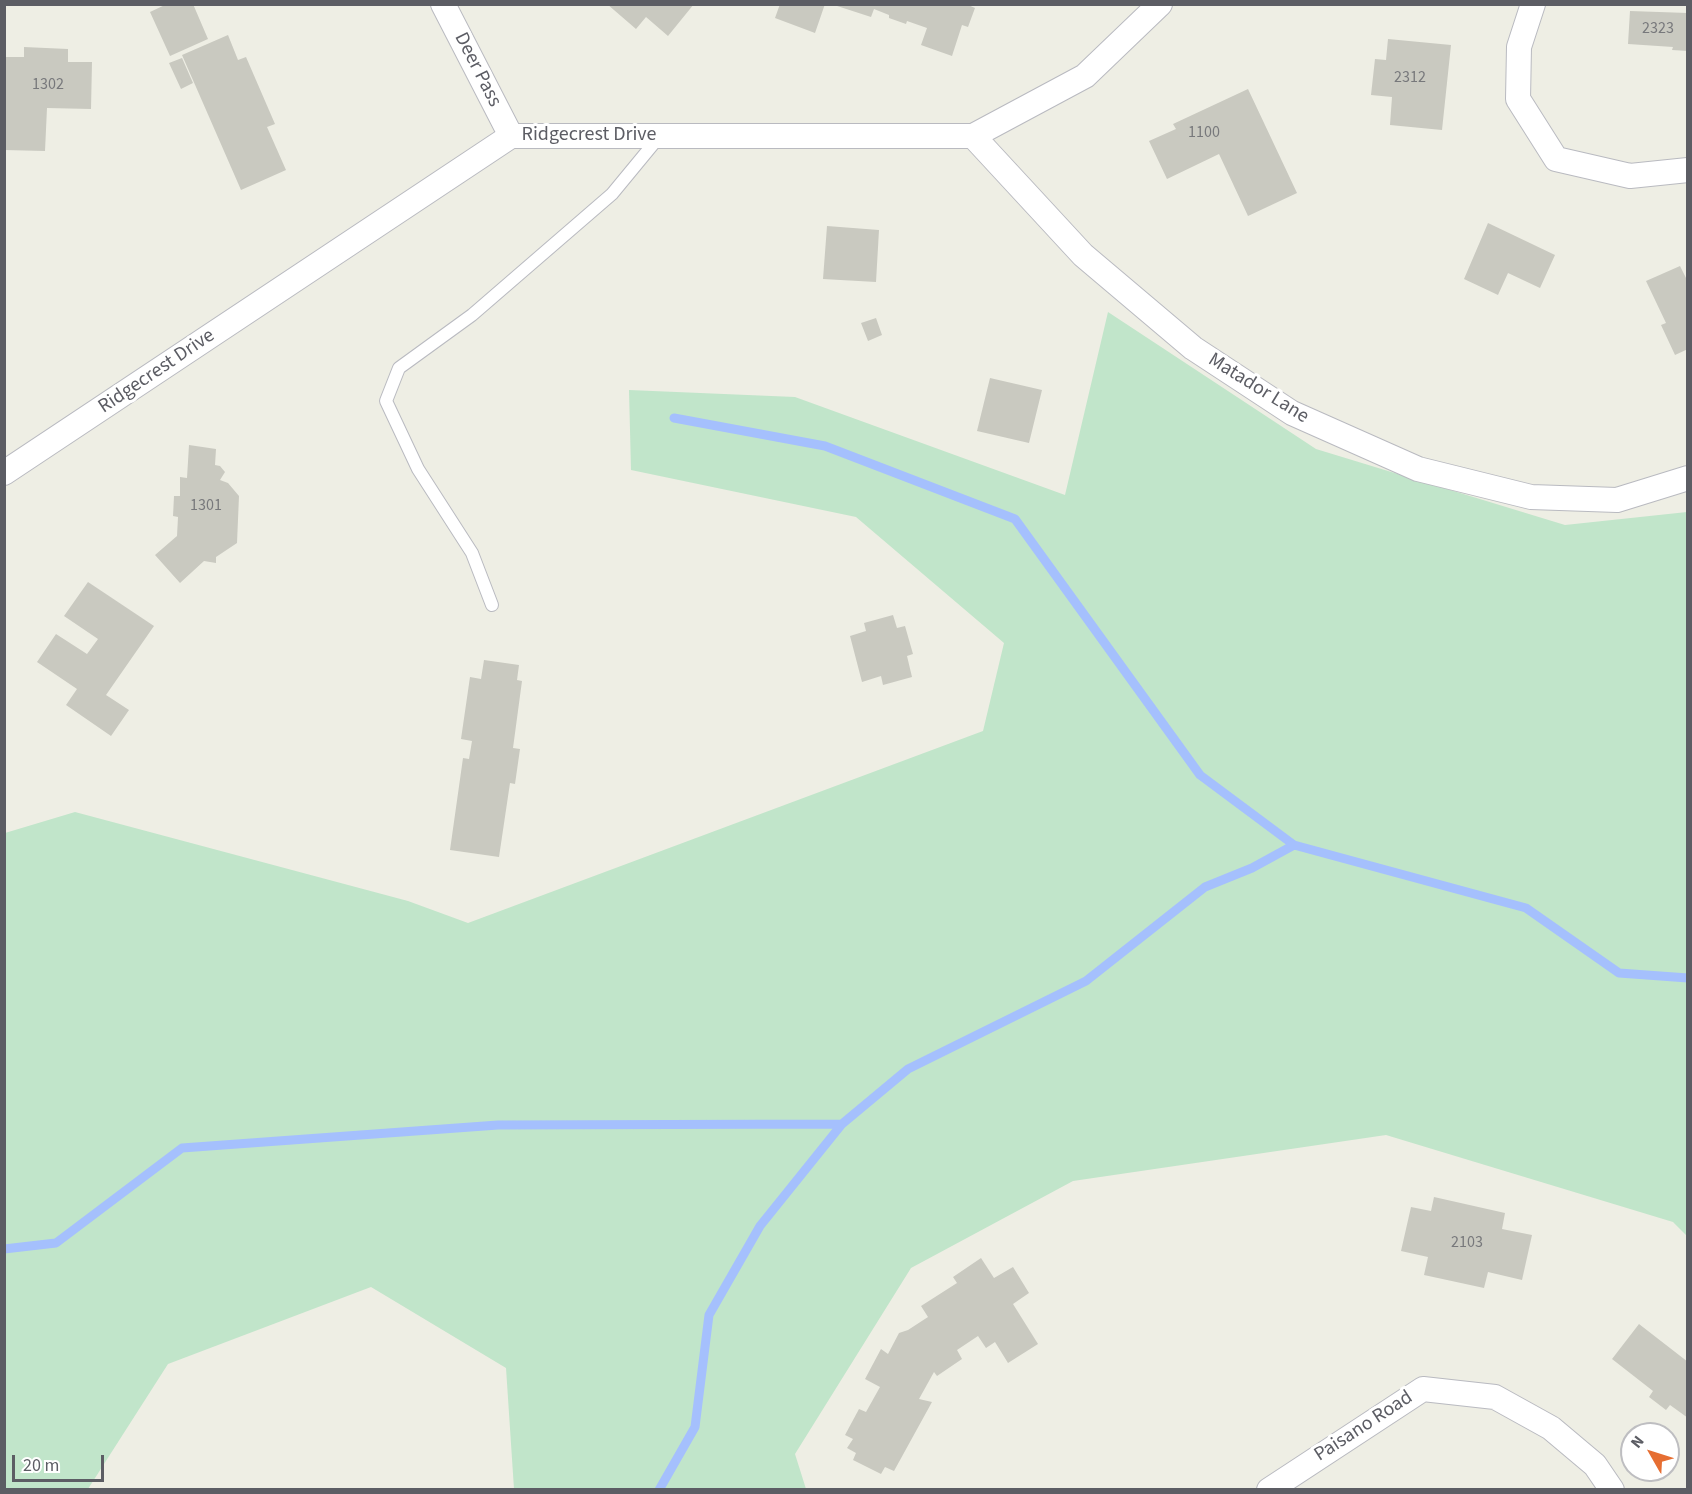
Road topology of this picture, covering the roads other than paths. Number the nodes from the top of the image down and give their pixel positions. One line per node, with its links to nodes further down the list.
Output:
1 (443, 4): 4 (street, Deer Pass)
2 (1160, 4): 6 (street, Ridgecrest Drive)
3 (1533, 4): 7 (street)
4 (511, 136): 5 (street, Ridgecrest Drive); 8 (street, Ridgecrest Drive)
5 (659, 136): 6 (street, Ridgecrest Drive); 10 (lane)
6 (973, 136): 9 (street, Matador Lane)
7 (1688, 170)
8 (4, 473)
9 (1688, 478)
10 (492, 605)
11 (1269, 1490): 12 (street, Paisano Road)
12 (1612, 1490)

